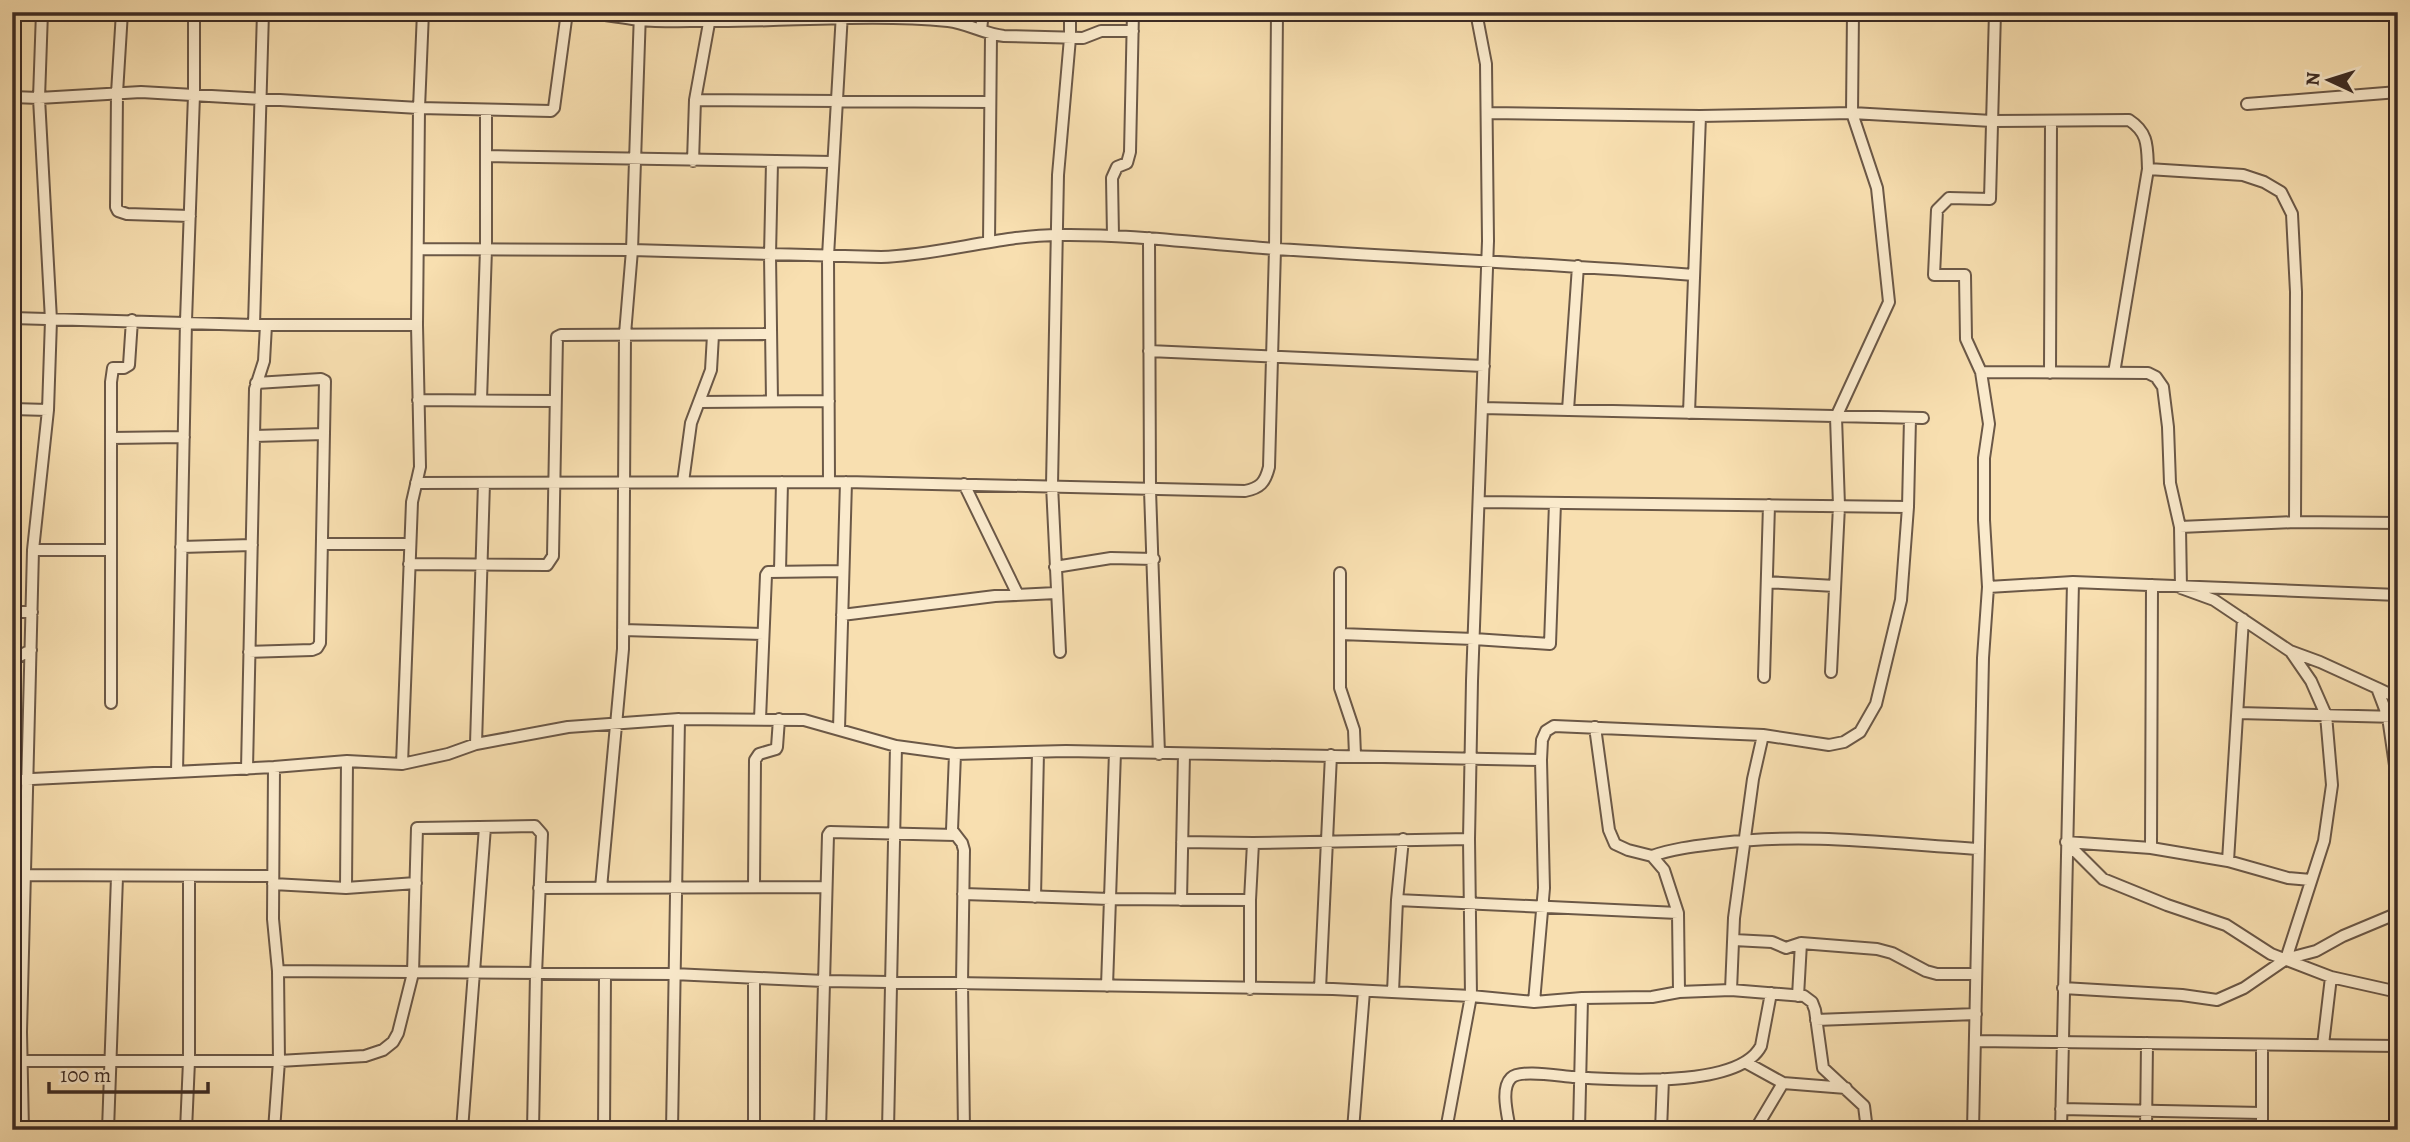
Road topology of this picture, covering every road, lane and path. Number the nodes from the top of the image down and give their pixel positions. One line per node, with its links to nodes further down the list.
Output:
1 (42, 12): 25 (street)
2 (122, 12): 22 (street)
3 (194, 12): 23 (street)
4 (263, 12): 27 (street)
5 (423, 12): 31 (street)
6 (567, 12): 32 (street)
7 (576, 12): 16 (street)
8 (983, 12): 18 (street)
9 (1070, 12): 20 (street)
10 (1133, 12): 19 (street)
11 (1277, 12): 51 (street)
12 (1476, 12): 33 (street)
13 (1853, 12): 34 (street)
14 (1995, 12): 36 (street)
15 (842, 15): 17 (street); 18 (street); 26 (street)
16 (640, 16): 17 (street); 39 (street)
17 (711, 17): 28 (street)
18 (986, 32): 20 (street); 29 (street)
19 (1133, 32): 20 (street); 46 (street)
20 (1070, 38): 45 (street)
21 (2398, 92): 30 (street)
22 (117, 93): 23 (street); 25 (street); 44 (street)
23 (194, 95): 27 (street); 44 (street)
24 (12, 97): 25 (street)
25 (39, 98): 59 (street)
26 (838, 99): 28 (street); 29 (street); 42 (street)
27 (262, 100): 31 (street); 62 (street)
28 (695, 100): 40 (street)
29 (990, 102): 48 (street)
30 (2247, 104)
31 (419, 108): 32 (street); 49 (street)
32 (486, 110): 38 (street)
33 (1487, 113): 35 (street); 55 (street)
34 (1852, 113): 35 (street); 36 (street); 86 (street)
35 (1700, 116): 57 (street)
36 (1992, 121): 37 (street); 71 (street)
37 (2051, 122): 43 (street); 72 (street)
38 (486, 156): 39 (street); 50 (street)
39 (635, 160): 40 (street); 52 (street)
40 (693, 161): 41 (street)
41 (772, 162): 42 (street); 53 (street)
42 (832, 162): 54 (street)
43 (2148, 169): 73 (street); 109 (street)
44 (190, 216): 61 (street)
45 (1057, 235): 46 (street); 48 (street); 102 (street)
46 (1113, 236): 47 (street)
47 (1149, 238): 51 (street); 68 (street)
48 (989, 242): 54 (street)
49 (418, 249): 50 (street); 64 (street)
50 (486, 249): 52 (street); 76 (street)
51 (1275, 249): 55 (street); 69 (street)
52 (632, 250): 53 (street); 65 (street)
53 (770, 255): 54 (street); 66 (street)
54 (828, 256): 79 (street)
55 (1488, 261): 56 (street); 70 (street)
56 (1578, 266): 57 (street); 84 (street)
57 (1694, 275): 85 (street)
58 (12, 318): 59 (street)
59 (51, 320): 60 (street); 83 (street)
60 (132, 320): 61 (street); 92 (street)
61 (186, 321): 62 (street); 91 (street)
62 (254, 325): 63 (street)
63 (266, 325): 64 (street); 74 (street)
64 (417, 325): 75 (street)
65 (625, 334): 67 (street); 77 (street); 94 (street)
66 (771, 334): 67 (street); 78 (street)
67 (713, 335): 80 (street)
68 (1149, 351): 69 (street); 103 (street)
69 (1272, 357): 70 (street); 103 (street)
70 (1484, 366): 81 (street)
71 (1981, 372): 72 (street); 129 (street)
72 (2050, 373): 73 (street)
73 (2114, 373): 111 (street)
74 (256, 383): 89 (street); 90 (street)
75 (418, 400): 76 (street); 93 (street)
76 (481, 400): 77 (street)
77 (555, 401): 100 (street)
78 (772, 401): 79 (street); 80 (street)
79 (829, 401): 97 (street)
80 (699, 402): 95 (street)
81 (1482, 408): 84 (street); 104 (street)
82 (12, 409): 83 (street)
83 (48, 410): 116 (street)
84 (1569, 410): 85 (street)
85 (1689, 413): 86 (street)
86 (1836, 417): 87 (street); 107 (street)
87 (1910, 418): 88 (street); 108 (street)
88 (1923, 418)
89 (324, 434): 90 (street); 112 (street)
90 (254, 436): 114 (street)
91 (184, 437): 92 (street); 115 (street)
92 (111, 438): 117 (street)
93 (416, 482): 99 (street); 113 (street)
94 (624, 482): 95 (street); 100 (street); 138 (street)
95 (683, 482): 96 (street)
96 (782, 482): 97 (street); 122 (street)
97 (829, 482): 98 (street)
98 (846, 482): 101 (street); 123 (street)
99 (485, 483): 100 (street); 120 (street)
100 (554, 484): 120 (street)
101 (964, 484): 102 (street); 132 (street)
102 (1052, 485): 103 (street); 121 (street)
103 (1150, 490): 118 (street)
104 (1479, 502): 105 (street); 141 (street)
105 (1555, 503): 106 (street); 141 (street)
106 (1769, 505): 107 (street); 125 (street)
107 (1839, 506): 108 (street); 128 (street)
108 (1908, 508): 161 (street)
109 (2295, 522): 110 (street); 111 (street)
110 (2398, 523)
111 (2180, 527): 130 (street)
112 (322, 544): 113 (street); 144 (street)
113 (410, 544): 119 (street)
114 (252, 545): 115 (street); 144 (street)
115 (181, 547): 177 (street)
116 (33, 550): 117 (street); 135 (street)
117 (110, 550): 151 (street)
118 (1154, 559): 121 (street); 167 (street)
119 (409, 564): 120 (street); 174 (street)
120 (481, 564): 162 (street)
121 (1055, 567): 131 (street)
122 (780, 571): 123 (street); 139 (street)
123 (843, 571): 136 (street)
124 (1340, 573): 140 (street)
125 (1767, 582): 128 (street); 148 (street)
126 (2073, 583): 127 (street); 129 (street); 189 (street)
127 (2152, 584): 130 (street); 191 (street)
128 (1835, 586): 147 (street)
129 (1988, 587): 192 (street)
130 (2181, 588): 133 (street); 137 (street)
131 (1056, 593): 132 (street); 145 (street)
132 (1018, 595): 136 (street)
133 (2398, 595)
134 (12, 612): 135 (street)
135 (32, 612): 142 (street)
136 (842, 615): 160 (street)
137 (2243, 619): 143 (street); 152 (street)
138 (623, 630): 139 (street); 158 (street)
139 (763, 634): 156 (street)
140 (1340, 634): 141 (street); 170 (street)
141 (1474, 639): 171 (street)
142 (31, 650): 146 (street); 179 (street)
143 (2290, 651): 149 (street); 153 (street)
144 (249, 652): 176 (street)
145 (1060, 652)
146 (12, 660)
147 (1831, 672)
148 (1764, 677)
149 (2377, 688): 150 (street); 154 (street)
150 (2398, 698)
151 (111, 703)
152 (2238, 713): 153 (street); 194 (street)
153 (2326, 715): 154 (street); 199 (street)
154 (2393, 717): 180 (street)
155 (679, 719): 156 (street); 158 (street); 206 (street)
156 (760, 719): 157 (street)
157 (779, 719): 160 (street); 201 (street)
158 (615, 723): 162 (street); 205 (street)
159 (1595, 727): 161 (street); 172 (street); 193 (street)
160 (839, 729): 163 (street)
161 (1763, 735): 186 (street)
162 (476, 744): 174 (street)
163 (896, 746): 166 (street); 182 (street)
164 (1038, 752): 165 (street); 166 (street); 208 (street)
165 (1115, 752): 167 (street); 209 (street)
166 (955, 754): 183 (street)
167 (1159, 754): 168 (street)
168 (1184, 754): 169 (street); 188 (street)
169 (1331, 755): 170 (street); 187 (street)
170 (1355, 755): 171 (street)
171 (1471, 758): 172 (street); 185 (street)
172 (1541, 760): 214 (street)
173 (347, 761): 174 (street); 175 (street); 203 (street)
174 (402, 764)
175 (274, 767): 176 (street); 198 (street)
176 (247, 768): 177 (street)
177 (177, 772): 179 (street)
178 (12, 780): 179 (street)
179 (27, 780): 195 (street)
180 (2398, 786)
181 (485, 827): 200 (street); 204 (street); 221 (street)
182 (895, 833): 183 (street); 202 (street); 230 (street)
183 (955, 835): 207 (street)
184 (1403, 839): 185 (street); 187 (street); 212 (street)
185 (1469, 839): 213 (street)
186 (1744, 840): 192 (street); 193 (street); 217 (street)
187 (1327, 841): 190 (street); 235 (street)
188 (1182, 842): 190 (street); 210 (street)
189 (2066, 842): 191 (street); 219 (street); 233 (street)
190 (1253, 843): 211 (street)
191 (2151, 848): 194 (street)
192 (1979, 849): 226 (street)
193 (1652, 856): 215 (street)
194 (2228, 861): 199 (street)
195 (25, 875): 197 (street); 245 (street)
196 (188, 876): 197 (street); 198 (street); 257 (street)
197 (117, 877): 255 (street)
198 (273, 880): 203 (street); 220 (street)
199 (2311, 880): 219 (street)
200 (416, 883): 203 (street); 222 (street)
201 (754, 887): 202 (street); 206 (street)
202 (825, 887): 229 (street)
203 (346, 888)
204 (540, 888): 205 (street); 223 (street)
205 (601, 888): 206 (street)
206 (675, 888): 225 (street)
207 (963, 894): 208 (street); 231 (street)
208 (1035, 897): 209 (street)
209 (1110, 899): 210 (street); 232 (street)
210 (1181, 900): 211 (street)
211 (1250, 900): 234 (street)
212 (1397, 900): 213 (street); 238 (street)
213 (1471, 904): 214 (street); 242 (street)
214 (1542, 906): 215 (street); 246 (street)
215 (1678, 913): 239 (street)
216 (2398, 913): 219 (street)
217 (1734, 940): 218 (street); 237 (street)
218 (1801, 943): 226 (street); 243 (street)
219 (2286, 959): 227 (street); 233 (street)
220 (278, 971): 222 (street); 258 (street)
221 (475, 972): 222 (street); 223 (street); 271 (street)
222 (413, 973): 258 (street)
223 (536, 974): 224 (street); 272 (street)
224 (605, 974): 225 (street); 273 (street)
225 (673, 974): 228 (street); 274 (street)
226 (1975, 974): 247 (street)
227 (2331, 977): 240 (street); 253 (street)
228 (754, 979): 229 (street); 275 (street)
229 (824, 981): 230 (street); 276 (street)
230 (891, 981): 231 (street); 277 (street)
231 (962, 982): 232 (street); 278 (street)
232 (1107, 986): 234 (street)
233 (2063, 988): 250 (street)
234 (1250, 989): 235 (street)
235 (1320, 989): 236 (street)
236 (1364, 990): 238 (street); 279 (street)
237 (1731, 990): 239 (street); 241 (street)
238 (1393, 992): 242 (street)
239 (1679, 992): 244 (street)
240 (2398, 992)
241 (1770, 993): 243 (street); 259 (street)
242 (1471, 996): 246 (street); 280 (street)
243 (1798, 996): 248 (street)
244 (1582, 998): 246 (street); 260 (street)
245 (17, 999): 256 (street)
246 (1534, 1002)
247 (1976, 1014): 248 (street); 249 (street)
248 (1816, 1020): 263 (street)
249 (1976, 1041): 250 (street); 286 (street)
250 (2062, 1042): 251 (street); 264 (street)
251 (2147, 1043): 252 (street); 265 (street)
252 (2262, 1045): 253 (street); 266 (street)
253 (2323, 1045): 254 (street)
254 (2398, 1046)
255 (110, 1060): 256 (street); 257 (street); 268 (street)
256 (22, 1061): 267 (street)
257 (189, 1061): 258 (street); 269 (street)
258 (279, 1061): 270 (street)
259 (1745, 1062): 261 (street); 262 (street)
260 (1578, 1077): 261 (street); 281 (street); 282 (street)
261 (1663, 1079): 283 (street)
262 (1783, 1083): 263 (street); 284 (street)
263 (1846, 1088): 285 (street)
264 (2061, 1109): 265 (street); 287 (street)
265 (2146, 1110): 266 (street); 288 (street)
266 (2262, 1113): 289 (street)
267 (23, 1130)
268 (108, 1130)
269 (186, 1130)
270 (274, 1130)
271 (462, 1130)
272 (533, 1130)
273 (604, 1130)
274 (672, 1130)
275 (754, 1130)
276 (820, 1130)
277 (888, 1130)
278 (964, 1130)
279 (1353, 1130)
280 (1446, 1130)
281 (1510, 1130)
282 (1578, 1130)
283 (1661, 1130)
284 (1755, 1130)
285 (1867, 1130)
286 (1973, 1130)
287 (2061, 1130)
288 (2146, 1130)
289 (2262, 1130)

